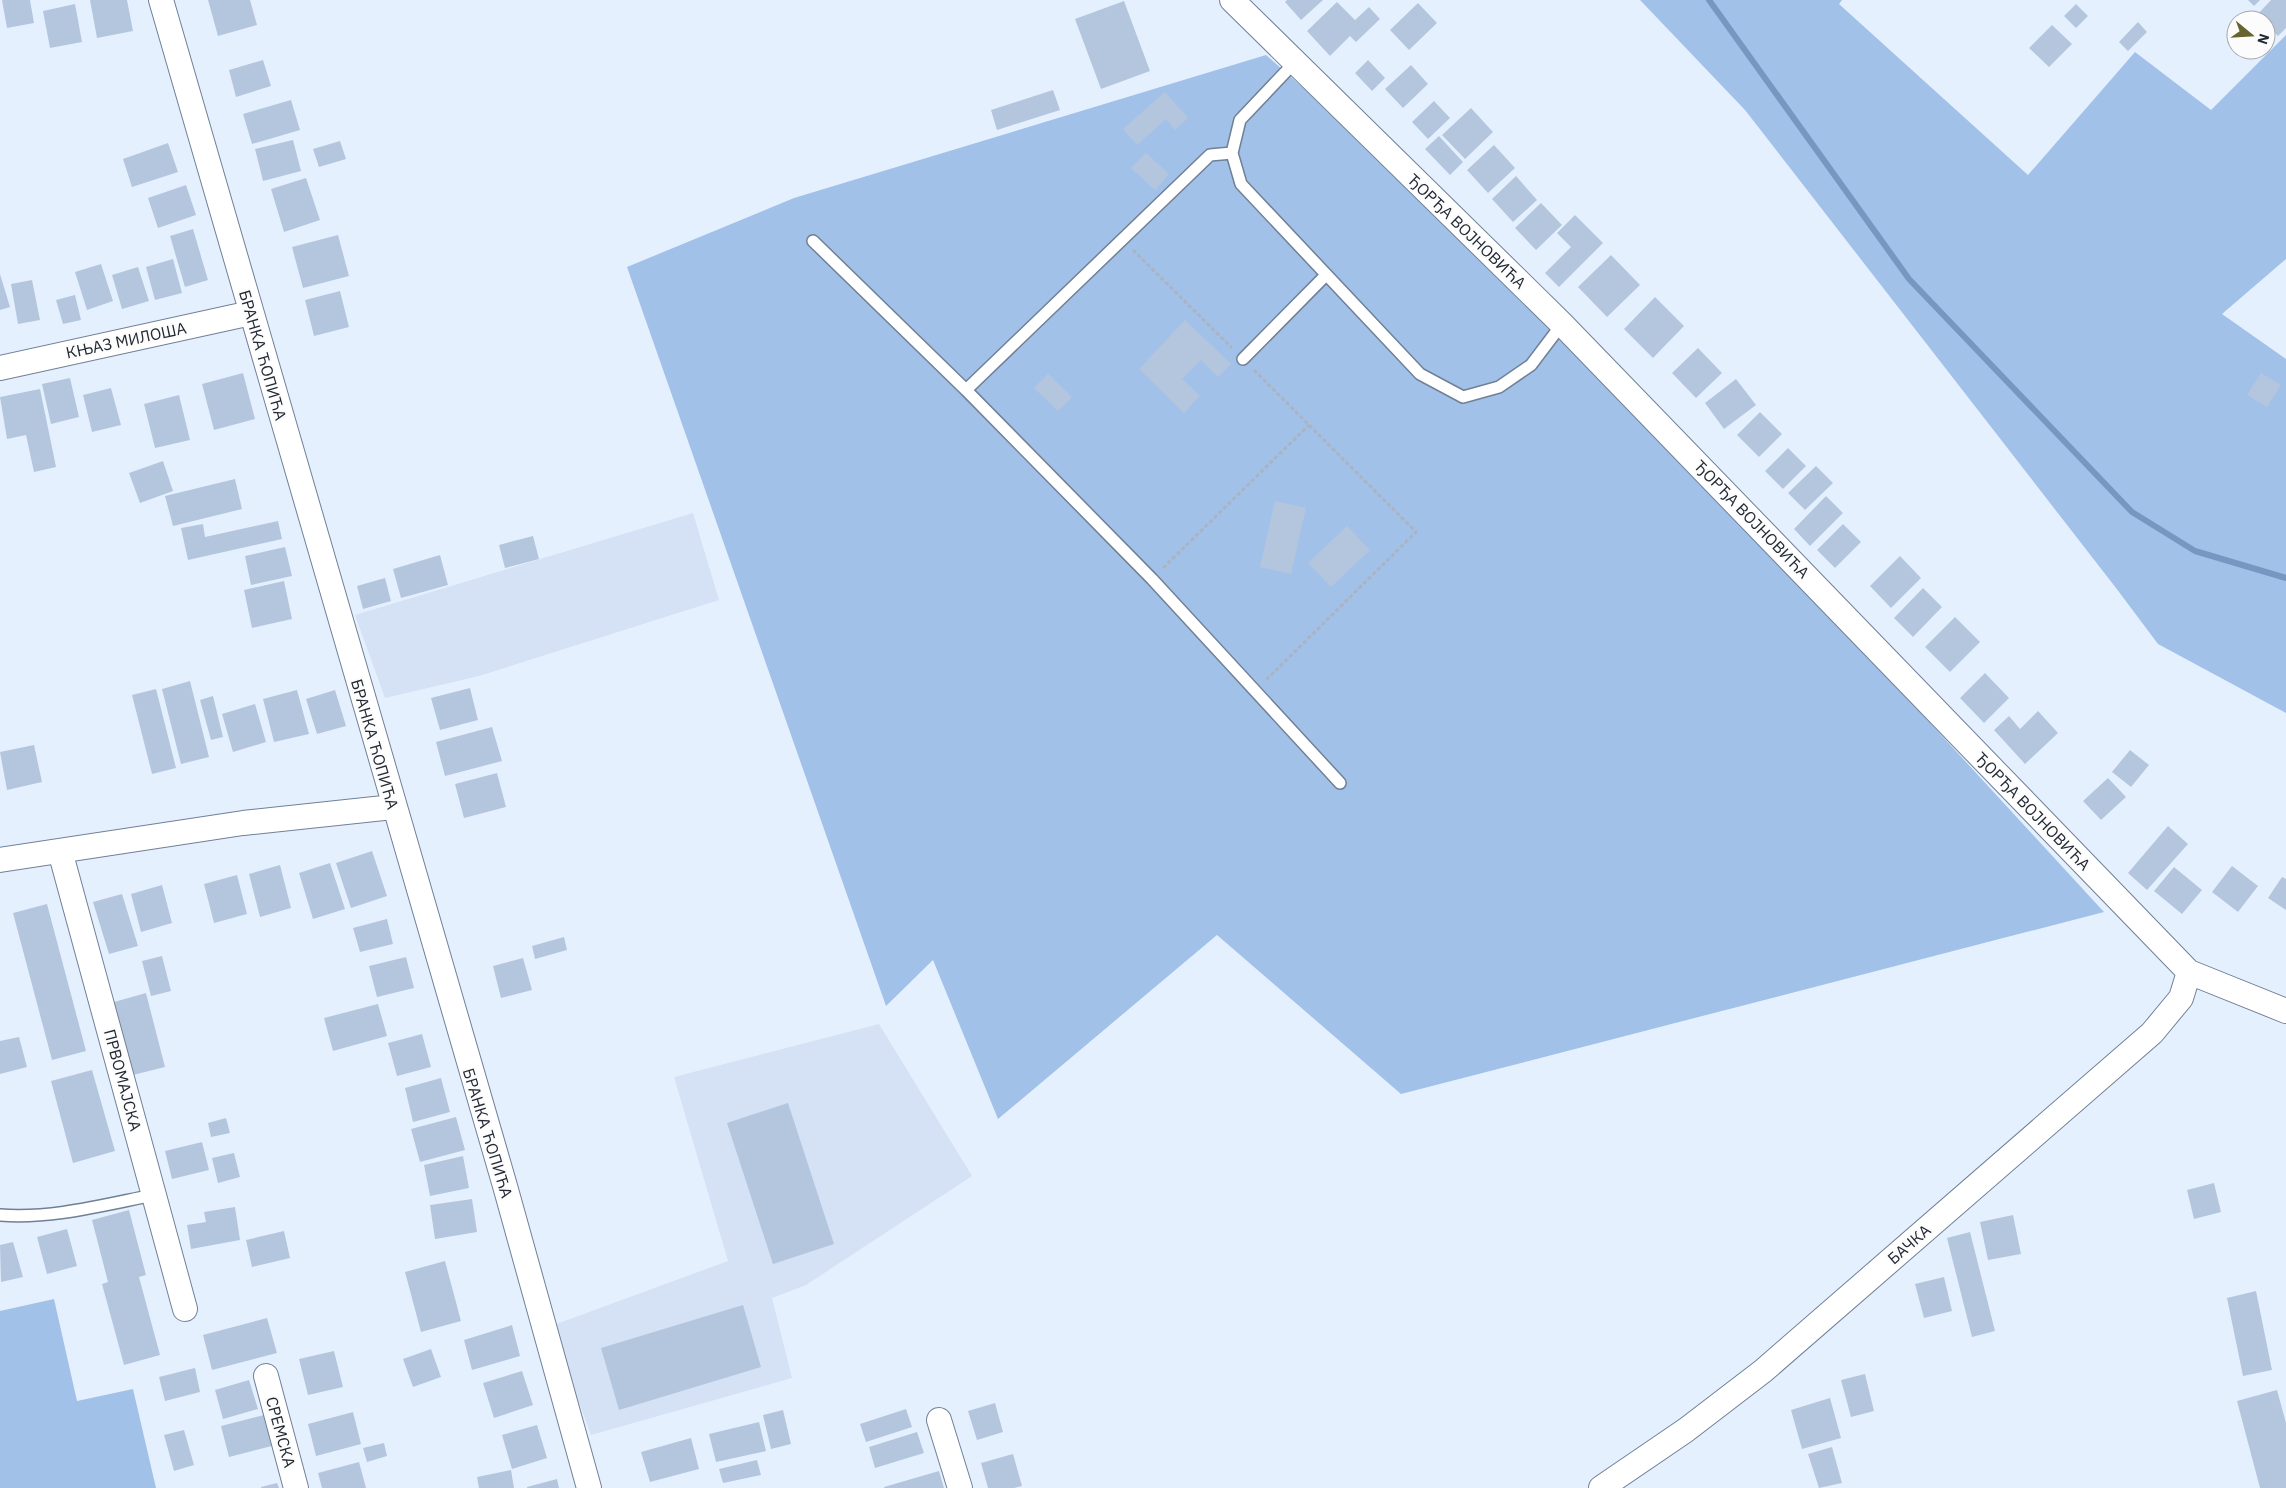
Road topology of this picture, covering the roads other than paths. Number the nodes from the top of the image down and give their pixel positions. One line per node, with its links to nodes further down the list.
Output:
1 (161, 0): 7 (street, БРАНКА ЋОПИЋА)
2 (1232, 0): 3 (street, ЂОРЂА ВОЈНОВИЋА)
3 (1295, 62): 4 (lane); 8 (street, ЂОРЂА ВОЈНОВИЋА)
4 (1232, 153): 6 (lane); 11 (lane)
5 (814, 241): 11 (lane)
6 (1326, 275): 8 (lane); 9 (lane)
7 (251, 313): 10 (street, КЊАЗ МИЛОША); 13 (street, БРАНКА ЋОПИЋА)
8 (1562, 324): 16 (street, ЂОРЂА ВОЈНОВИЋА)
9 (1243, 359)
10 (0, 368)
11 (966, 390): 12 (lane)
12 (1340, 783)
13 (393, 807): 14 (street); 24 (street, БРАНКА ЋОПИЋА)
14 (60, 851): 15 (street); 18 (street, ПРВОМАЈСКА)
15 (0, 860)
16 (2189, 972): 17 (street, ЂОРЂА ВОЈНОВИЋА); 26 (street, БАЧКА)
17 (2286, 1011)
18 (154, 1195): 19 (lane); 20 (street, ПРВОМАЈСКА)
19 (0, 1215)
20 (185, 1309)
21 (266, 1376): 23 (street, СРЕМСКА)
22 (939, 1420): 25 (street)
23 (296, 1488)
24 (589, 1488)
25 (960, 1488)
26 (1601, 1488)

